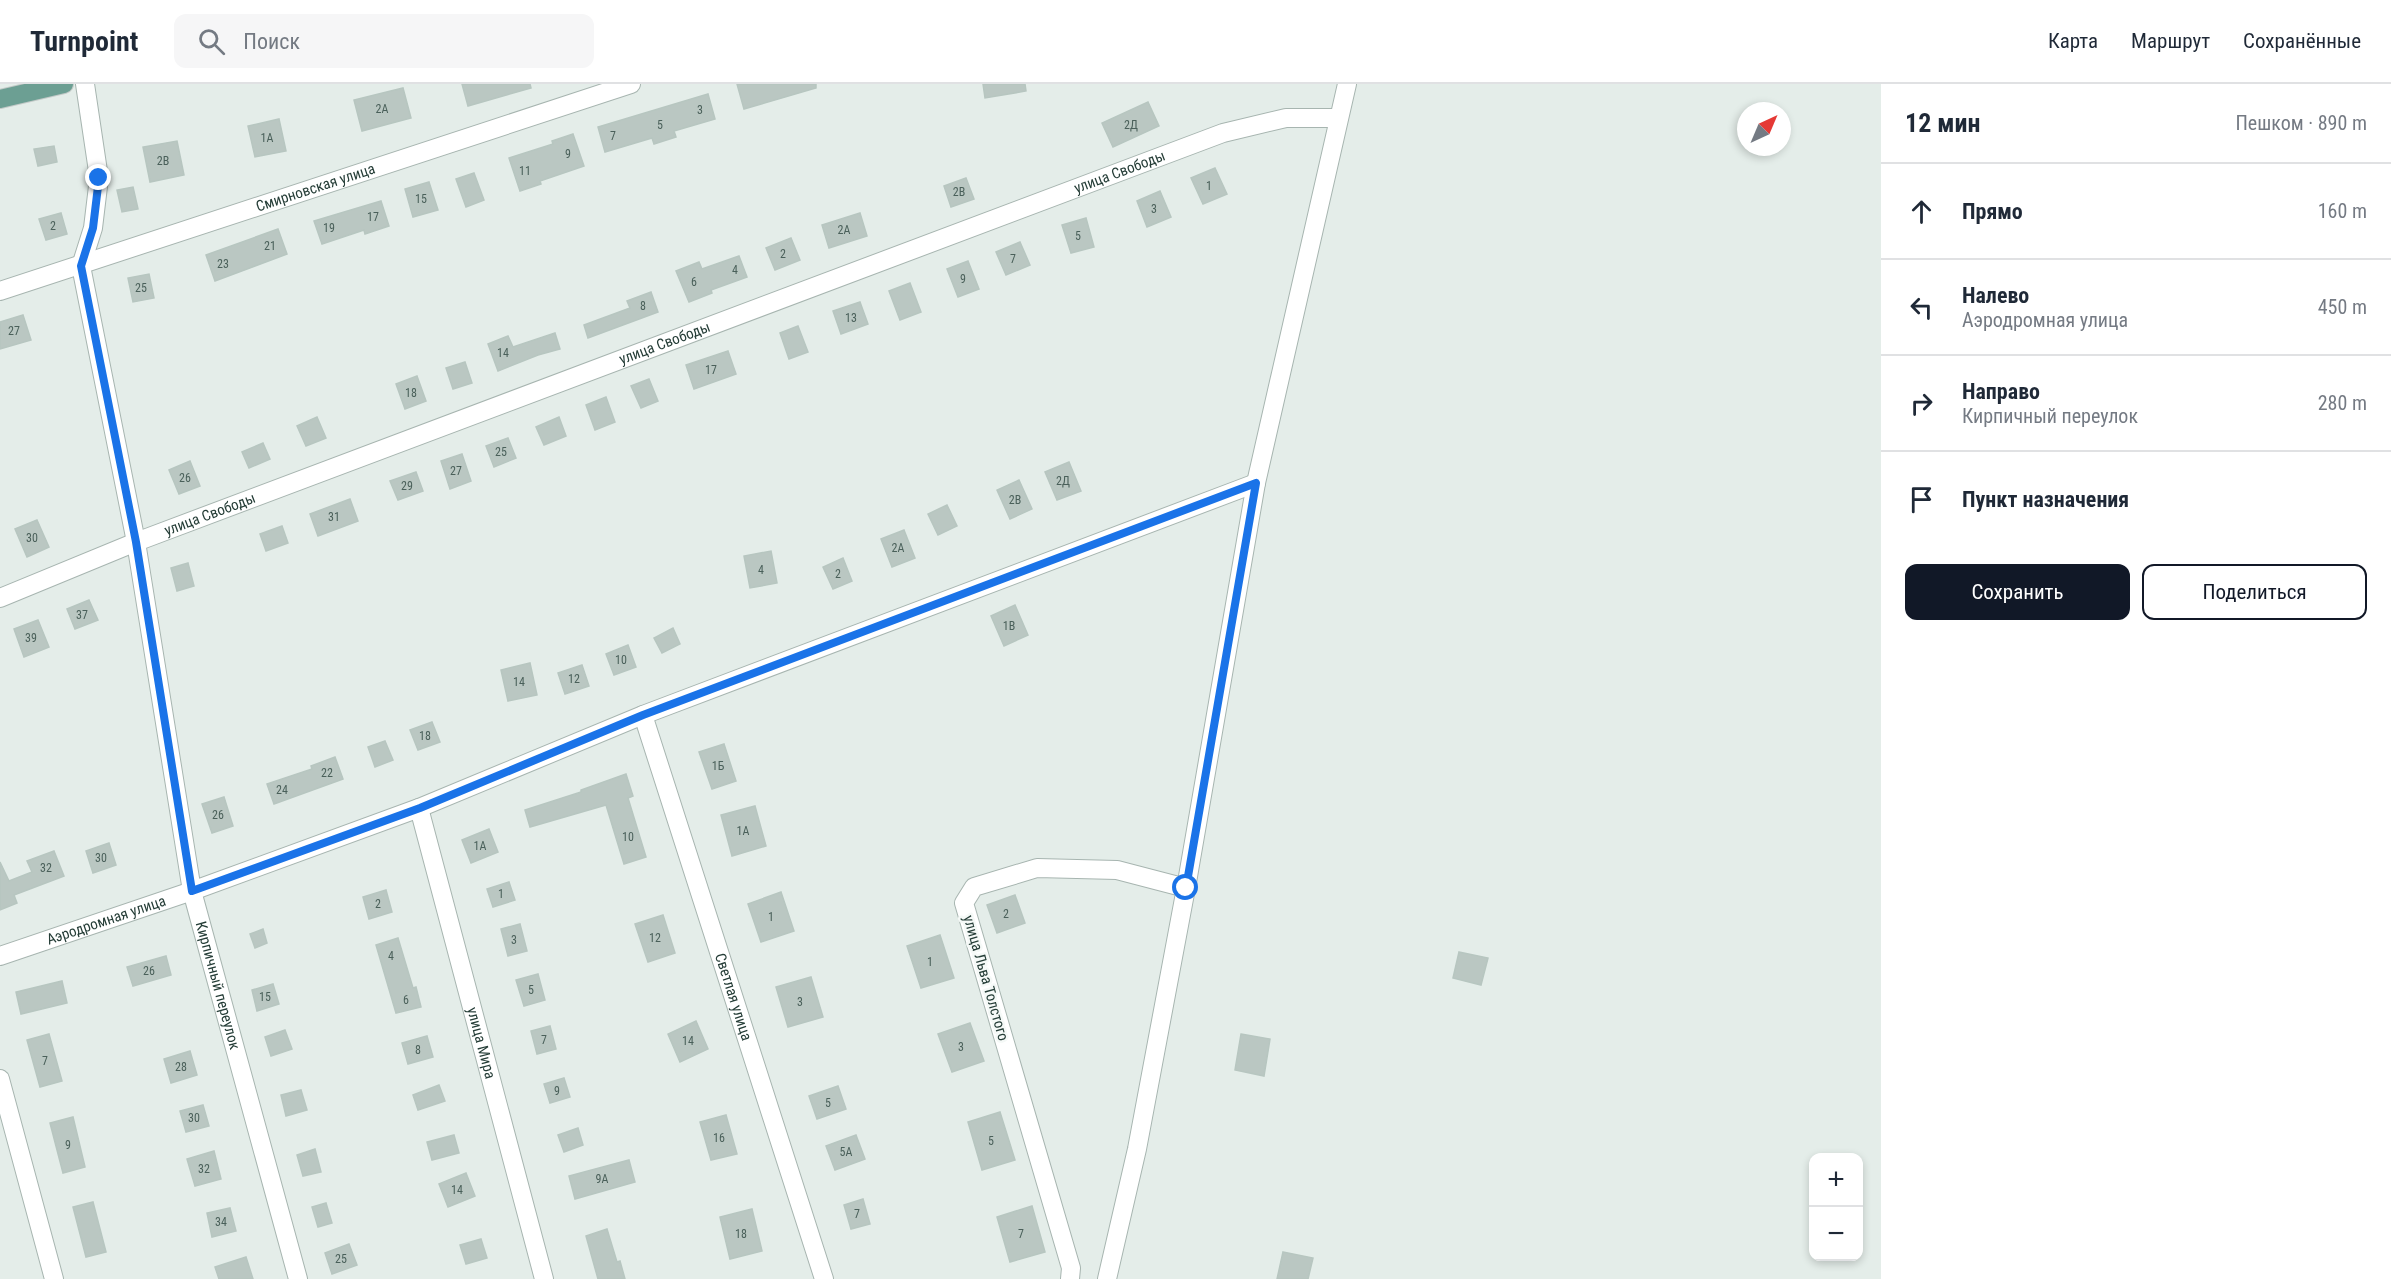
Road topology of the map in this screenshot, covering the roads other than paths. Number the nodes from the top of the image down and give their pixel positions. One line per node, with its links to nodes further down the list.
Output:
1 (64, 84): 5 (main road)
2 (85, 84): 7 (street, Кирпичный переулок)
3 (631, 84): 7 (street, Смирновская улица)
4 (1347, 84): 6 (street)
5 (0, 99)
6 (1338, 118): 9 (street); 10 (street, улица Свободы)
7 (81, 266): 8 (street, Смирновская улица); 10 (street, Кирпичный переулок)
8 (0, 291)
9 (1256, 483): 12 (street, Аэродромная улица); 14 (street)
10 (136, 542): 11 (street, улица Свободы); 15 (street, Кирпичный переулок)
11 (0, 598)
12 (643, 715): 13 (street, Аэродромная улица); 21 (street, Светлая улица)
13 (420, 808): 15 (street, Аэродромная улица); 20 (street, улица Мира)
14 (1186, 888): 22 (street, улица Льва Толстого); 23 (street)
15 (192, 891): 16 (street, Аэродромная улица); 19 (street, Кирпичный переулок)
16 (0, 956)
17 (0, 1079): 18 (street)
18 (54, 1279)
19 (298, 1279)
20 (544, 1279)
21 (824, 1279)
22 (1070, 1279)
23 (1107, 1279)

